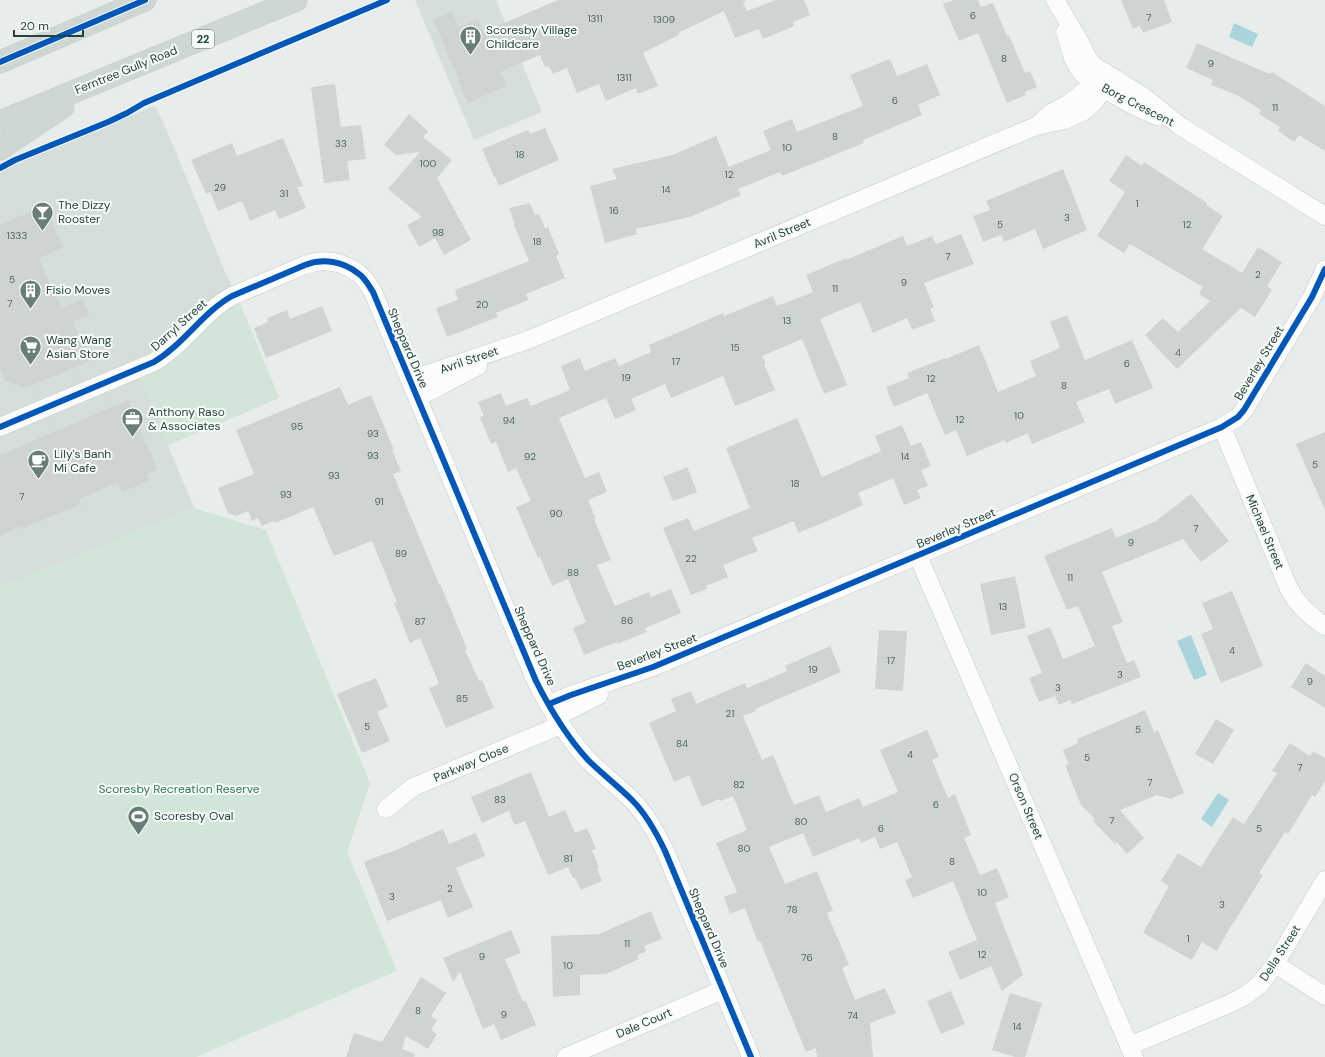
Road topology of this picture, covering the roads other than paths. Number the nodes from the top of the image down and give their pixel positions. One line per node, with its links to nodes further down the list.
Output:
1 (146, 0): 4 (main road)
2 (296, 0): 5 (main road, Ferntree Gully Road / 22)
3 (1055, 0): 6 (street, Borg Crescent)
4 (0, 62)
5 (110, 77): 7 (main road, Ferntree Gully Road / 22); 8 (main road)
6 (1102, 82): 9 (street, Borg Crescent); 14 (street, Avril Street)
7 (0, 122)
8 (0, 149)
9 (1325, 216)
10 (350, 268): 14 (street, Sheppard Drive); 15 (street, Darryl Street)
11 (1325, 269): 13 (street, Beverley Street)
12 (1325, 282): 13 (street, Beverley Street)
13 (1312, 297): 16 (street, Beverley Street)
14 (413, 389): 19 (street, Sheppard Drive)
15 (0, 427)
16 (1222, 427): 17 (street, Beverley Street); 18 (street, Michael Street)
17 (918, 556): 19 (street, Beverley Street); 25 (street, Orson Street)
18 (1325, 626)
19 (555, 715): 20 (street, Parkway Close); 23 (street, Sheppard Drive)
20 (386, 808)
21 (1325, 880): 22 (street, Della Street)
22 (1275, 964): 24 (street); 25 (street, Della Street)
23 (723, 990): 26 (street, Dale Court); 27 (street, Sheppard Drive)
24 (1325, 996)
25 (1131, 1051)
26 (566, 1057)
27 (751, 1057)

